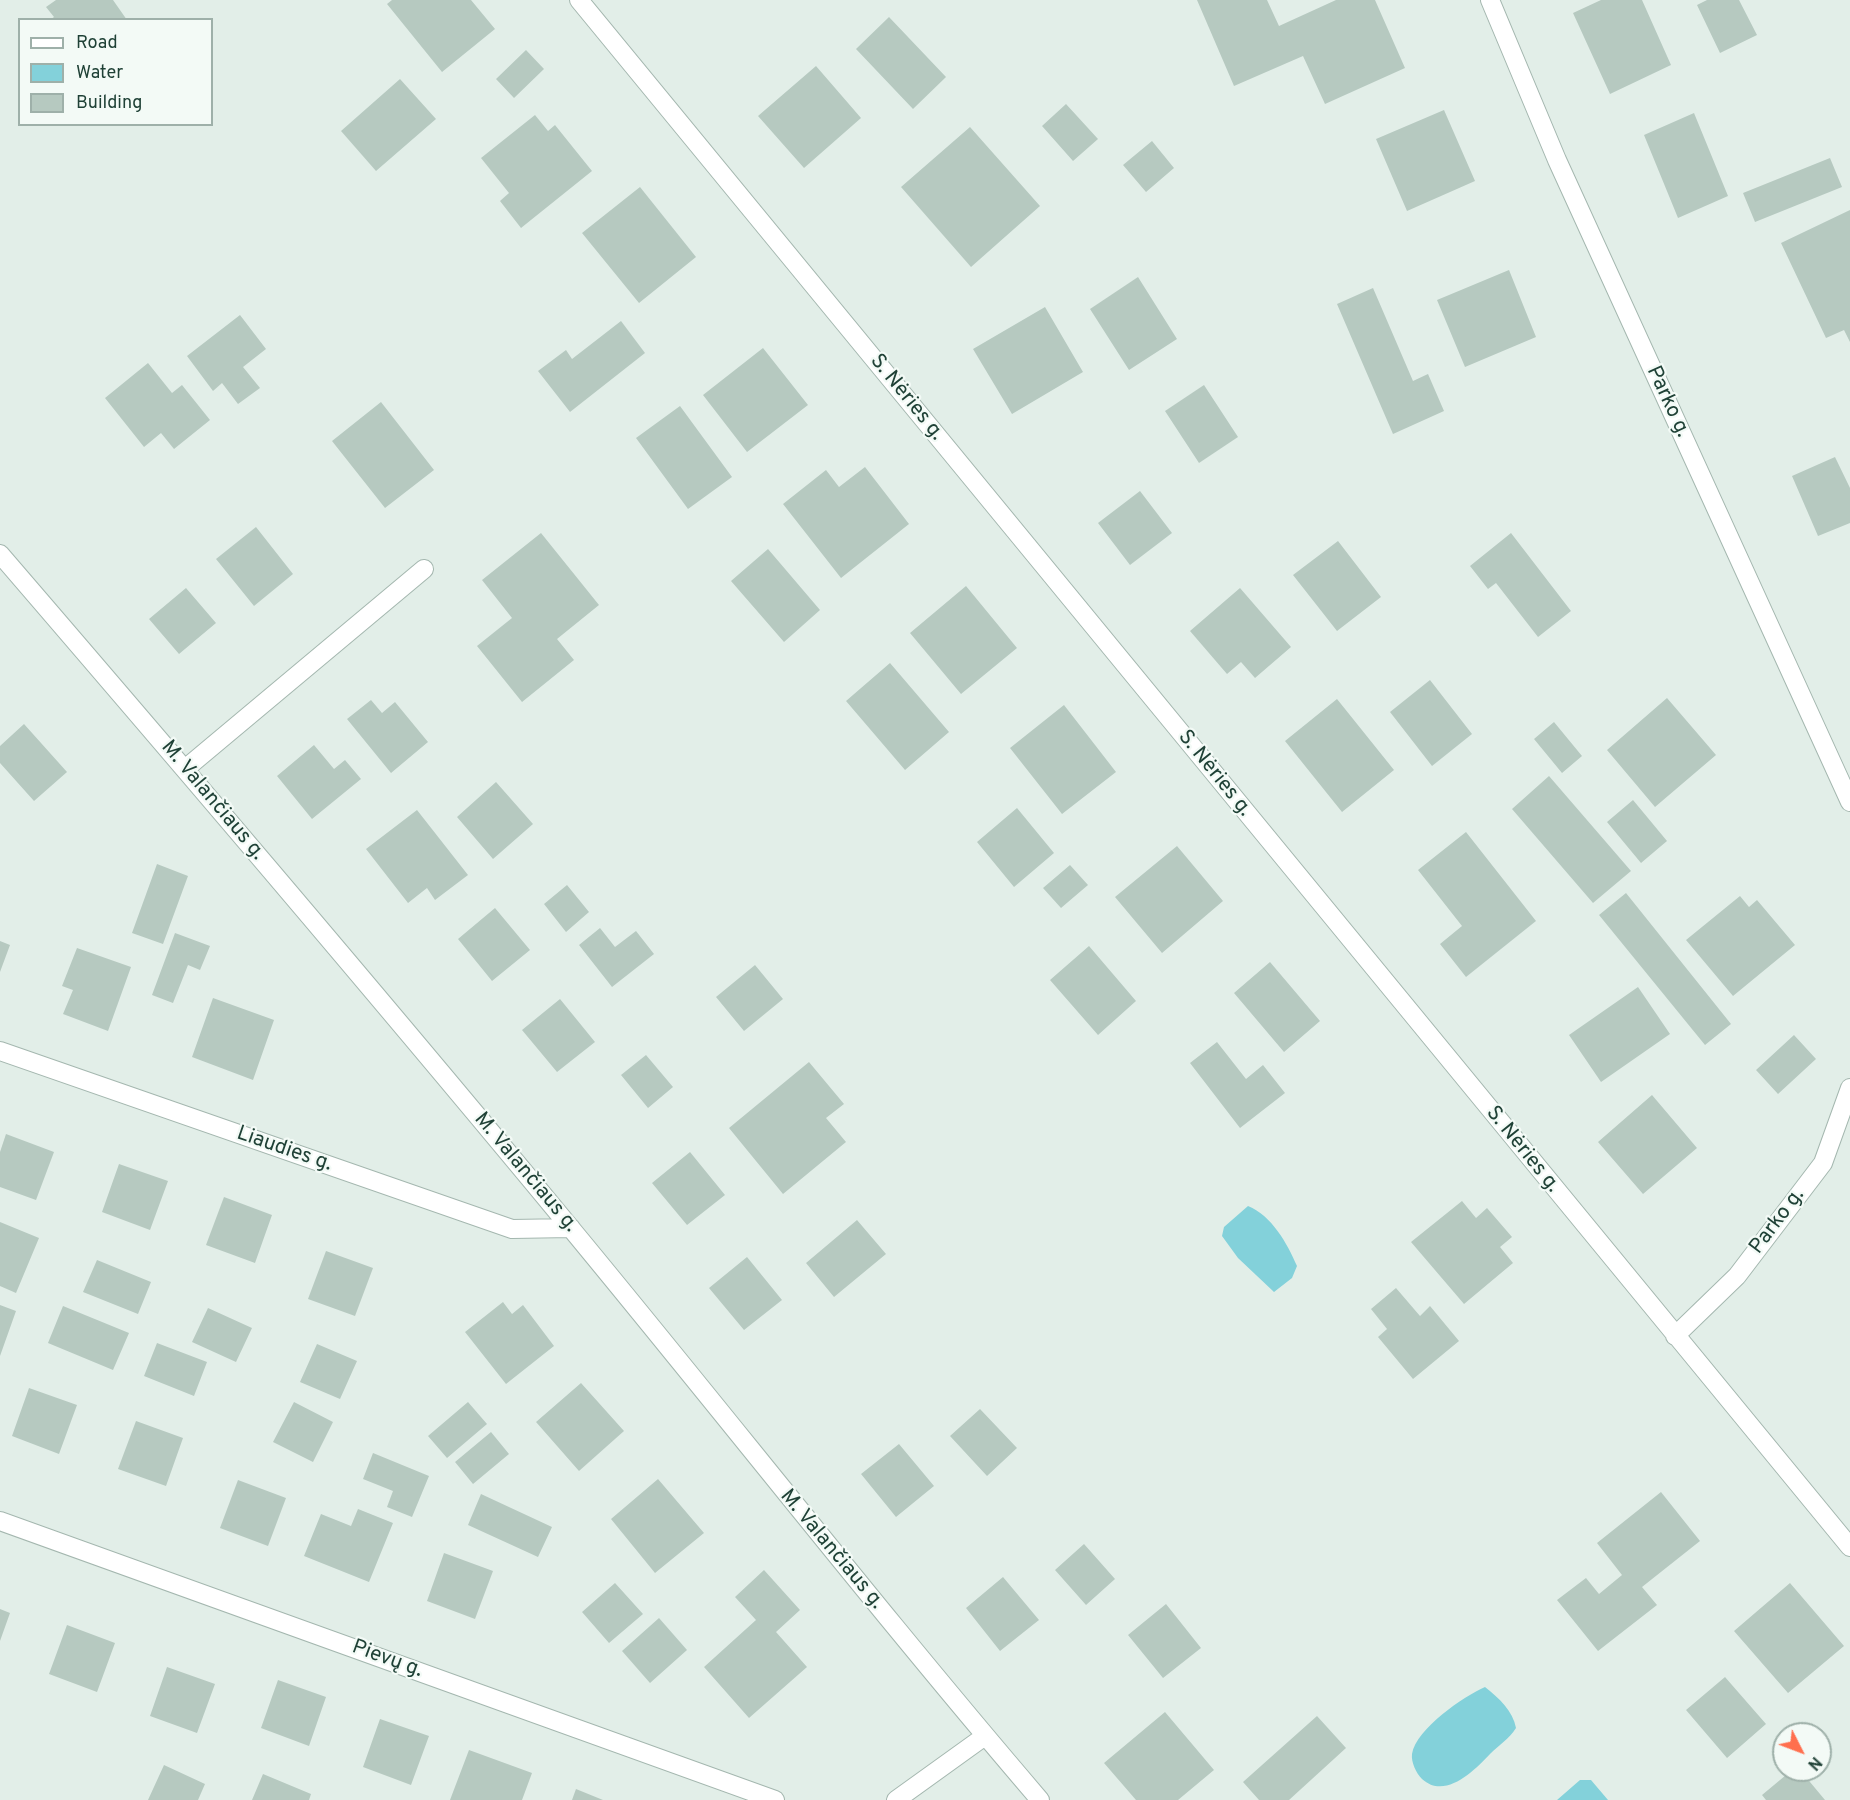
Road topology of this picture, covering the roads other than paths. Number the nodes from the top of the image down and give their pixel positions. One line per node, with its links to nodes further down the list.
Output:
1 (579, 0): 10 (street, S. Nėries g.)
2 (1490, 0): 6 (street, Parko g.)
3 (0, 554): 5 (street, M. Valančiaus g.)
4 (424, 569): 5 (street)
5 (185, 769): 9 (street, M. Valančiaus g.)
6 (1850, 802)
7 (0, 1051): 9 (street, Liaudies g.)
8 (1850, 1088): 10 (street, Parko g.)
9 (570, 1228): 13 (street, M. Valančiaus g.)
10 (1675, 1336): 12 (street, S. Nėries g.)
11 (0, 1521): 14 (street, Pievų g.)
12 (1850, 1547)
13 (985, 1736): 15 (street); 16 (street, M. Valančiaus g.)
14 (775, 1800)
15 (896, 1800)
16 (1040, 1800)

